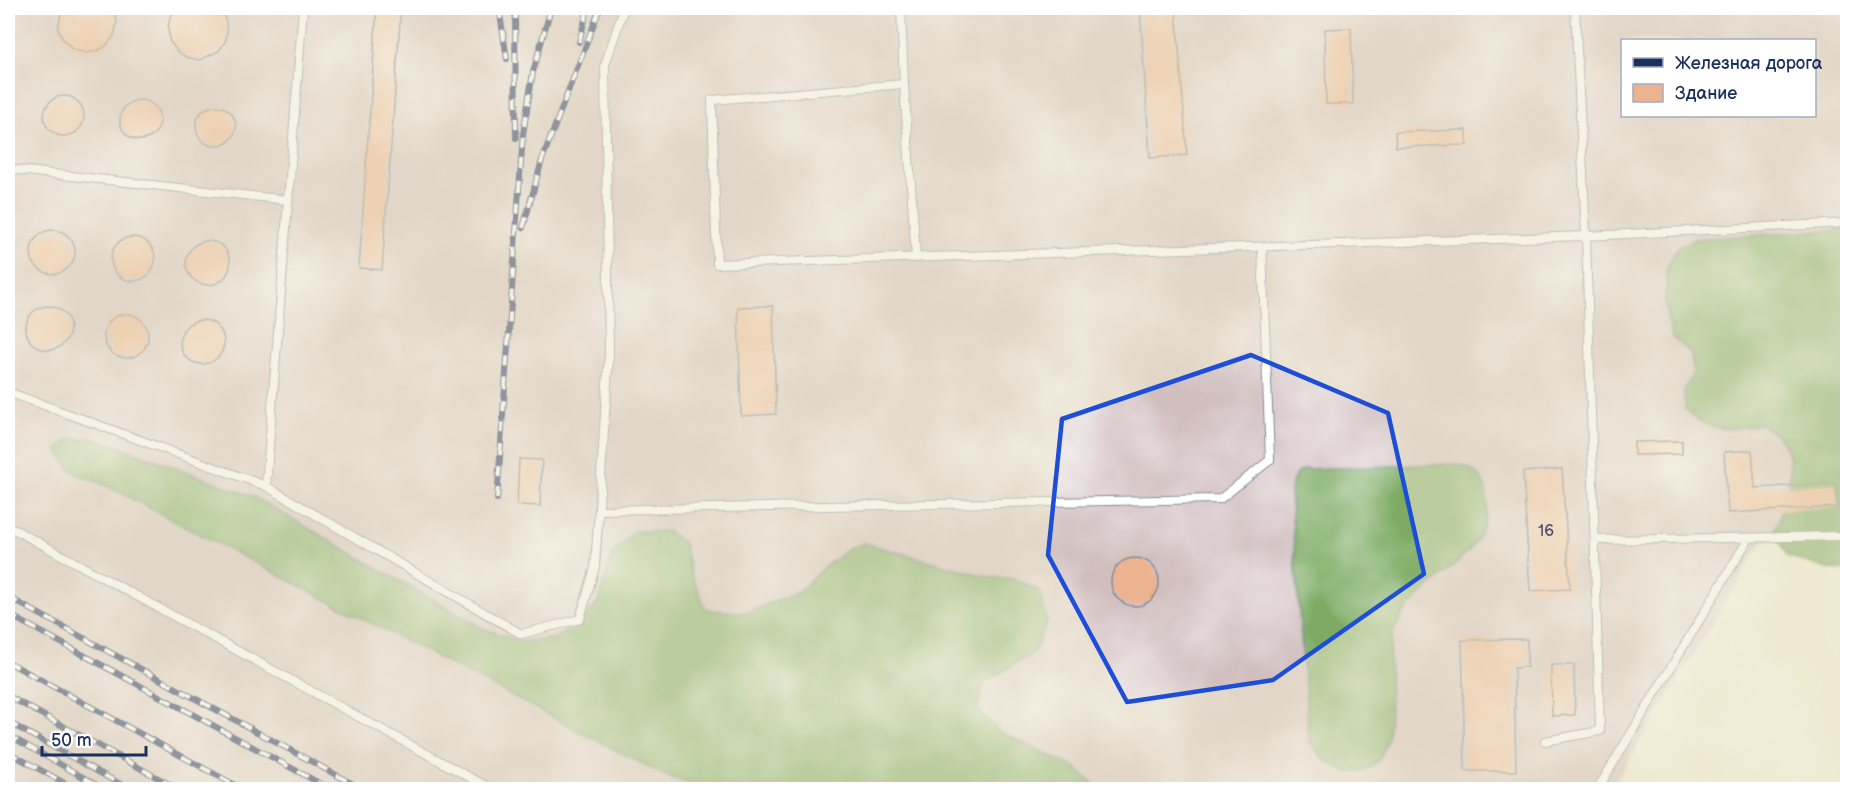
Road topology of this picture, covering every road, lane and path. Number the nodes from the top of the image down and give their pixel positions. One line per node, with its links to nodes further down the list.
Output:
1 (303, 8): 7 (lane)
2 (624, 8): 14 (lane)
3 (901, 8): 5 (lane)
4 (1575, 8): 9 (lane)
5 (904, 84): 11 (lane); 11 (lane)
6 (8, 169): 7 (lane)
7 (288, 200): 13 (lane)
8 (1848, 223): 9 (lane)
9 (1586, 236): 10 (lane); 18 (lane)
10 (1262, 247): 11 (lane); 14 (lane)
11 (916, 258)
12 (8, 392): 13 (lane)
13 (266, 486): 14 (lane)
14 (599, 510)
15 (8, 526): 20 (lane)
16 (1848, 536): 17 (lane)
17 (1749, 538): 18 (lane); 21 (lane)
18 (1595, 540): 19 (lane)
19 (1545, 741)
20 (492, 789)
21 (1597, 789)

